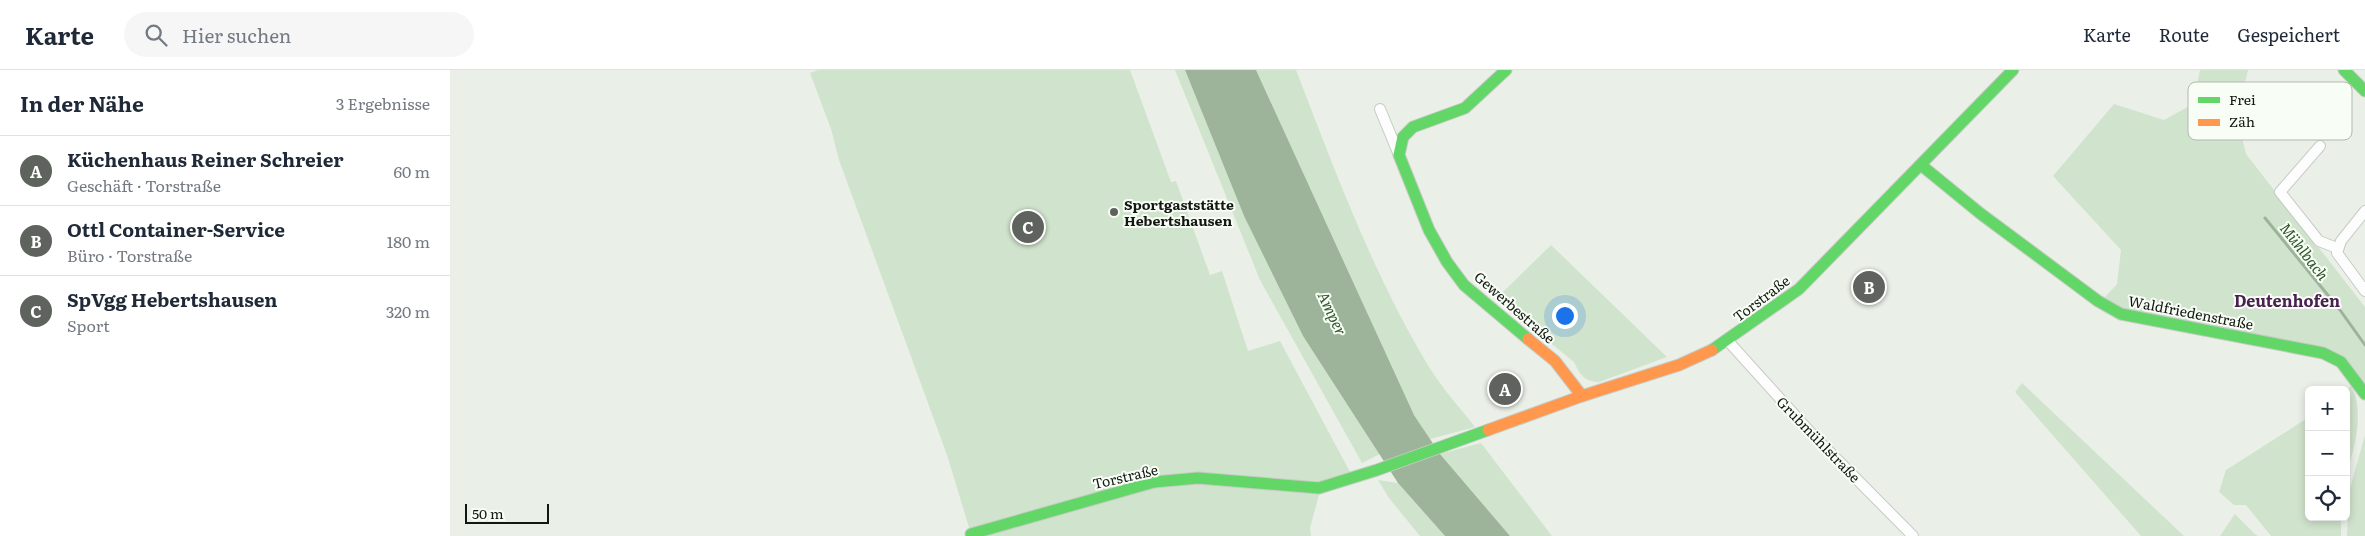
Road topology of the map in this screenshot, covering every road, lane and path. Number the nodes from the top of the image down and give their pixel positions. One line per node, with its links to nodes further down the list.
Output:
1 (1506, 70): 7 (street)
2 (2013, 70): 8 (street, Torstraße)
3 (2344, 70): 4 (street)
4 (2365, 92)
5 (1380, 109): 7 (street, Gewerbestraße)
6 (2320, 146): 10 (street)
7 (1398, 155): 15 (street, Gewerbestraße)
8 (1921, 165): 13 (street, Torstraße); 14 (street, Waldfriedenstraße)
9 (2365, 211): 10 (street)
10 (2337, 248): 11 (street)
11 (2361, 281): 12 (street)
12 (2365, 291)
13 (1728, 341): 15 (street, Torstraße); 17 (street, Grubmühlstraße)
14 (2365, 394)
15 (1582, 396): 16 (street, Torstraße)
16 (972, 534)
17 (1913, 536)

